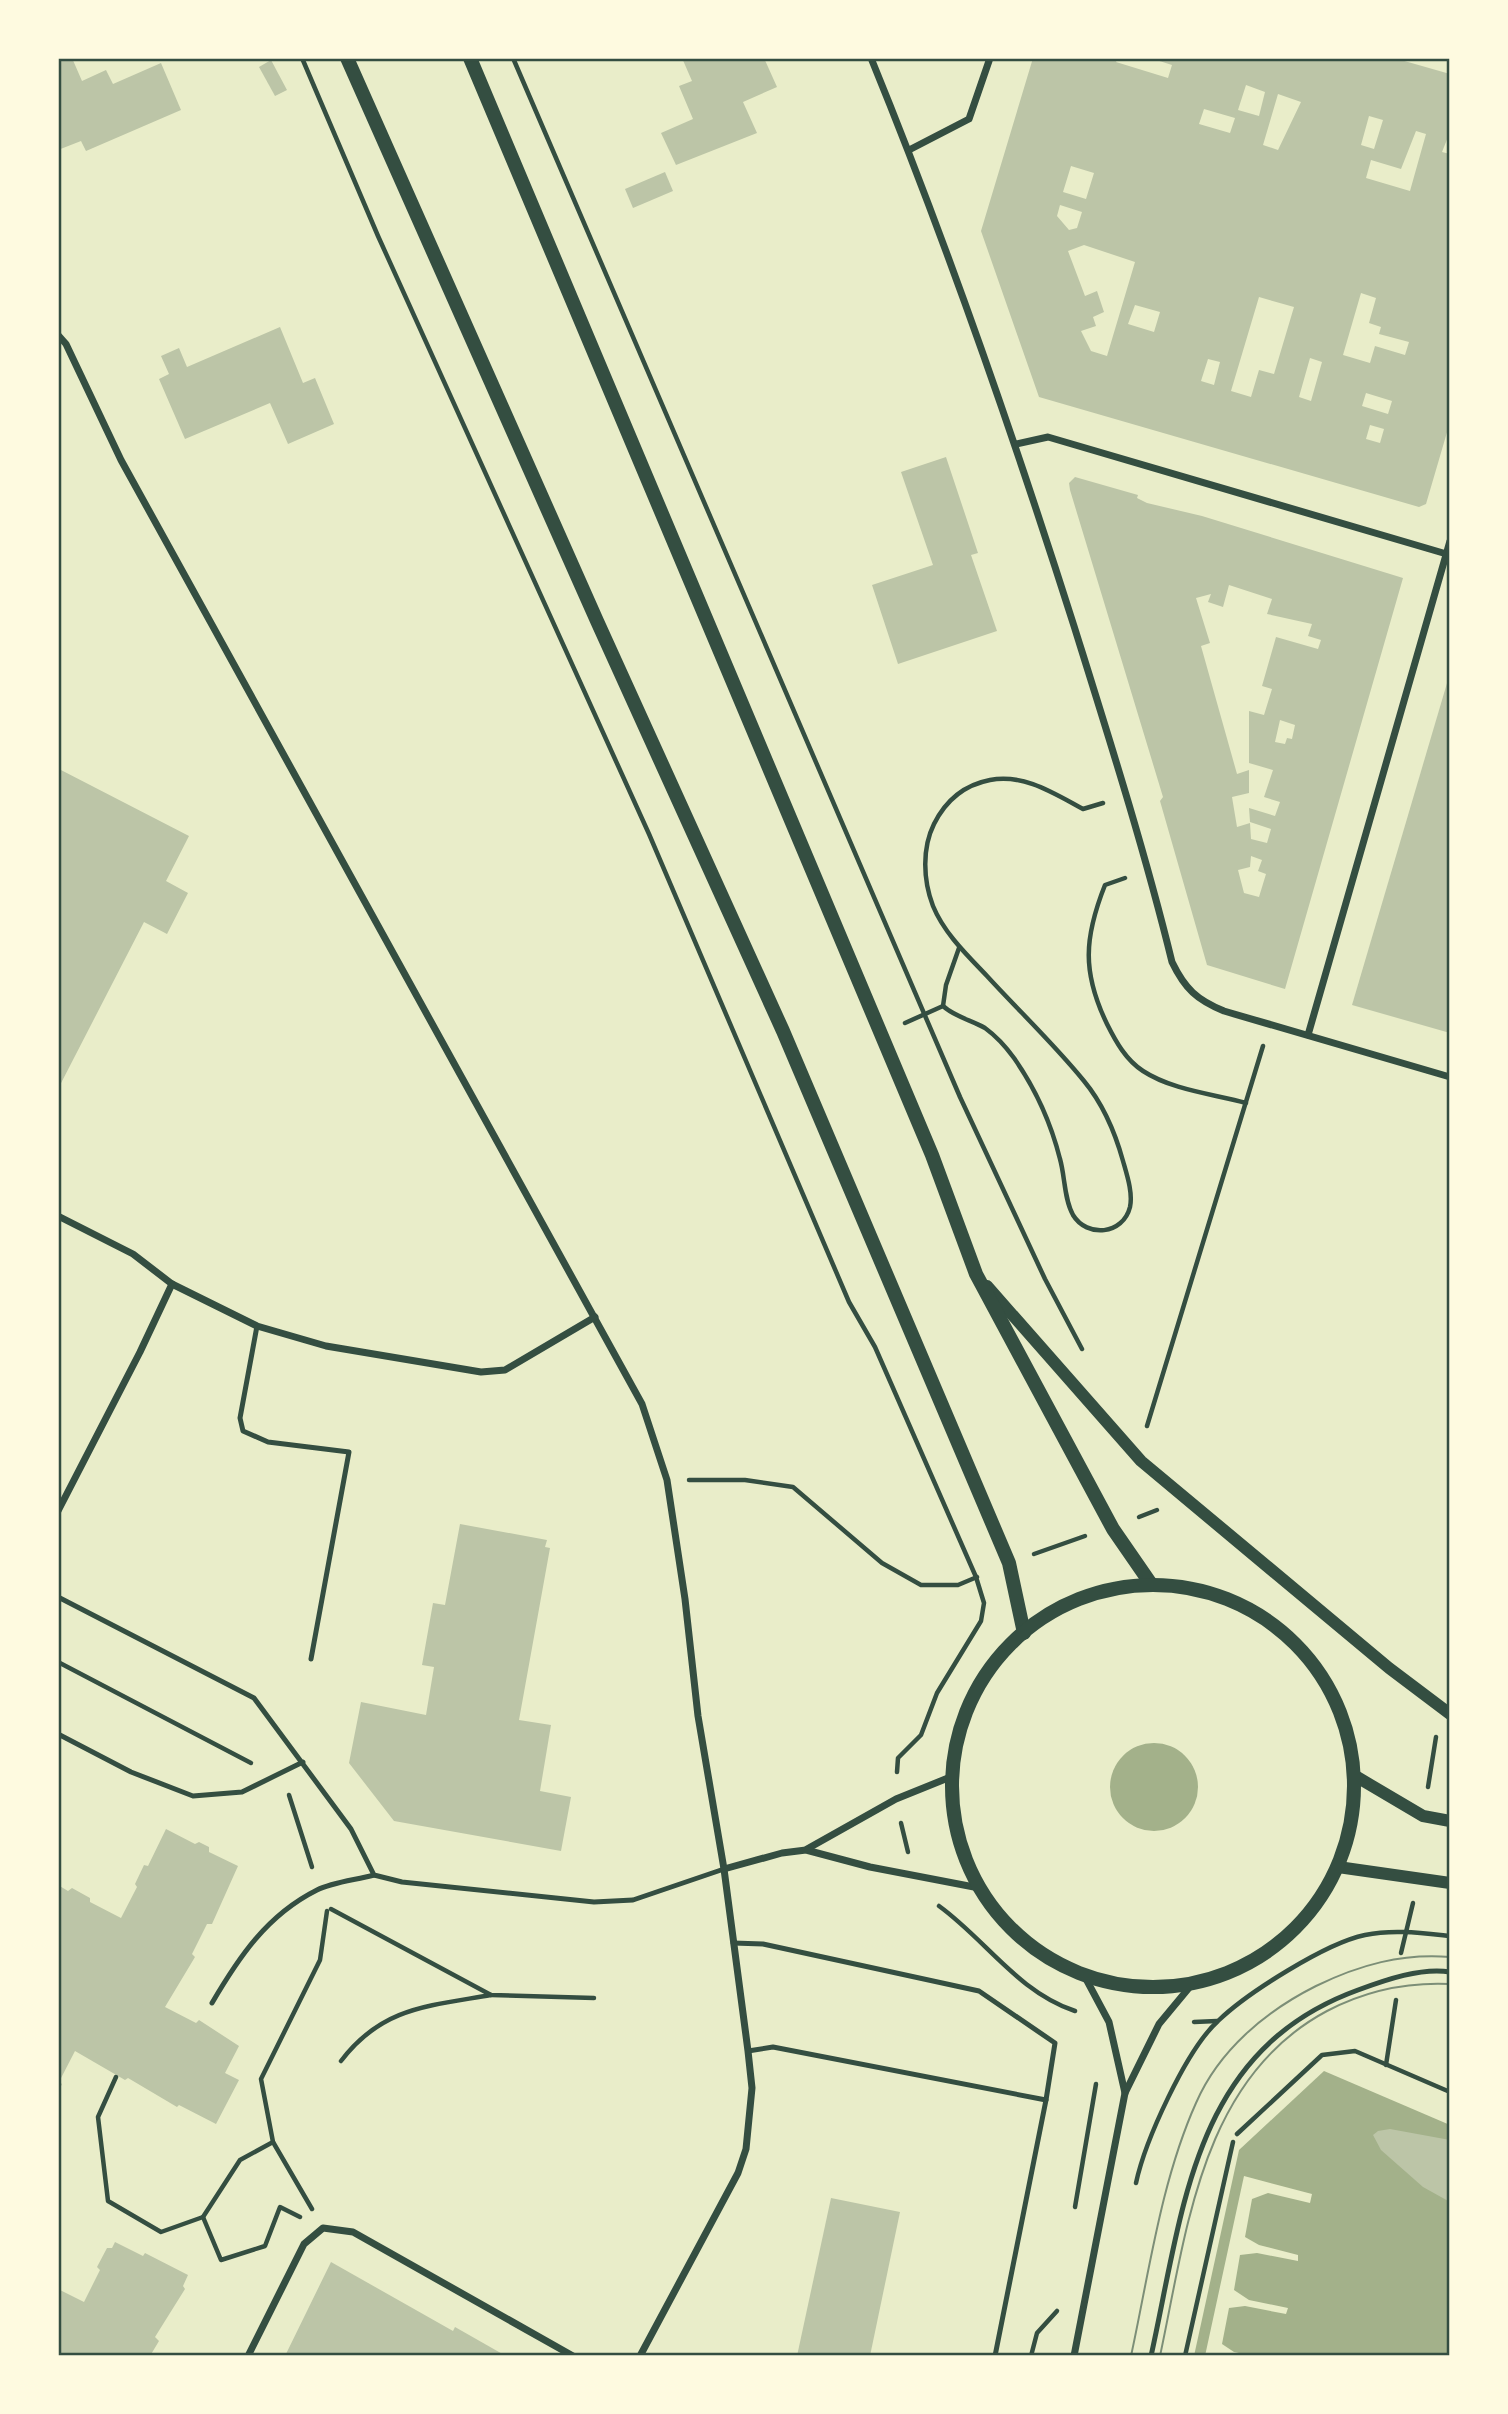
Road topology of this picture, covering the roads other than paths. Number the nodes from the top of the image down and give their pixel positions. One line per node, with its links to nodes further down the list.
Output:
1 (347, 58): 20 (main road)
2 (470, 58): 13 (main road)
3 (871, 58): 5 (street)
4 (990, 58): 5 (street)
5 (909, 150): 7 (street)
6 (58, 335): 15 (street)
7 (1016, 444): 9 (street); 10 (street)
8 (1450, 541): 9 (street)
9 (1448, 555): 10 (street)
10 (1308, 1035): 11 (street)
11 (1450, 1077)
12 (58, 1216): 14 (street)
13 (976, 1274): 18 (main road); 22 (street)
14 (172, 1284): 16 (street); 17 (street)
15 (595, 1317): 16 (street); 30 (street)
16 (257, 1326): 21 (lane)
17 (58, 1511)
18 (1151, 1584): 20 (main road); 25 (main road)
19 (58, 1597): 24 (lane)
20 (1024, 1633): 26 (main road)
21 (311, 1659)
22 (1450, 1714)
23 (58, 1734): 24 (lane)
24 (303, 1762): 31 (lane)
25 (1357, 1777): 27 (street); 29 (main road)
26 (948, 1778): 28 (street); 33 (main road)
27 (1450, 1821)
28 (806, 1850): 30 (street); 33 (street)
29 (1338, 1867): 32 (street); 37 (main road)
30 (724, 1869): 31 (lane); 34 (street)
31 (374, 1875): 38 (lane)
32 (1450, 1883)
33 (974, 1886): 36 (main road)
34 (732, 1943): 39 (street); 41 (lane)
35 (1450, 1972): 47 (lane)
36 (1085, 1977): 37 (main road); 40 (street)
37 (1193, 1983): 40 (street)
38 (212, 2003)
39 (748, 2051): 41 (lane); 44 (street)
40 (1125, 2093): 46 (street)
41 (1045, 2100): 45 (lane)
42 (248, 2356): 43 (street)
43 (573, 2356)
44 (640, 2356)
45 (995, 2356)
46 (1073, 2356)
47 (1151, 2356)

